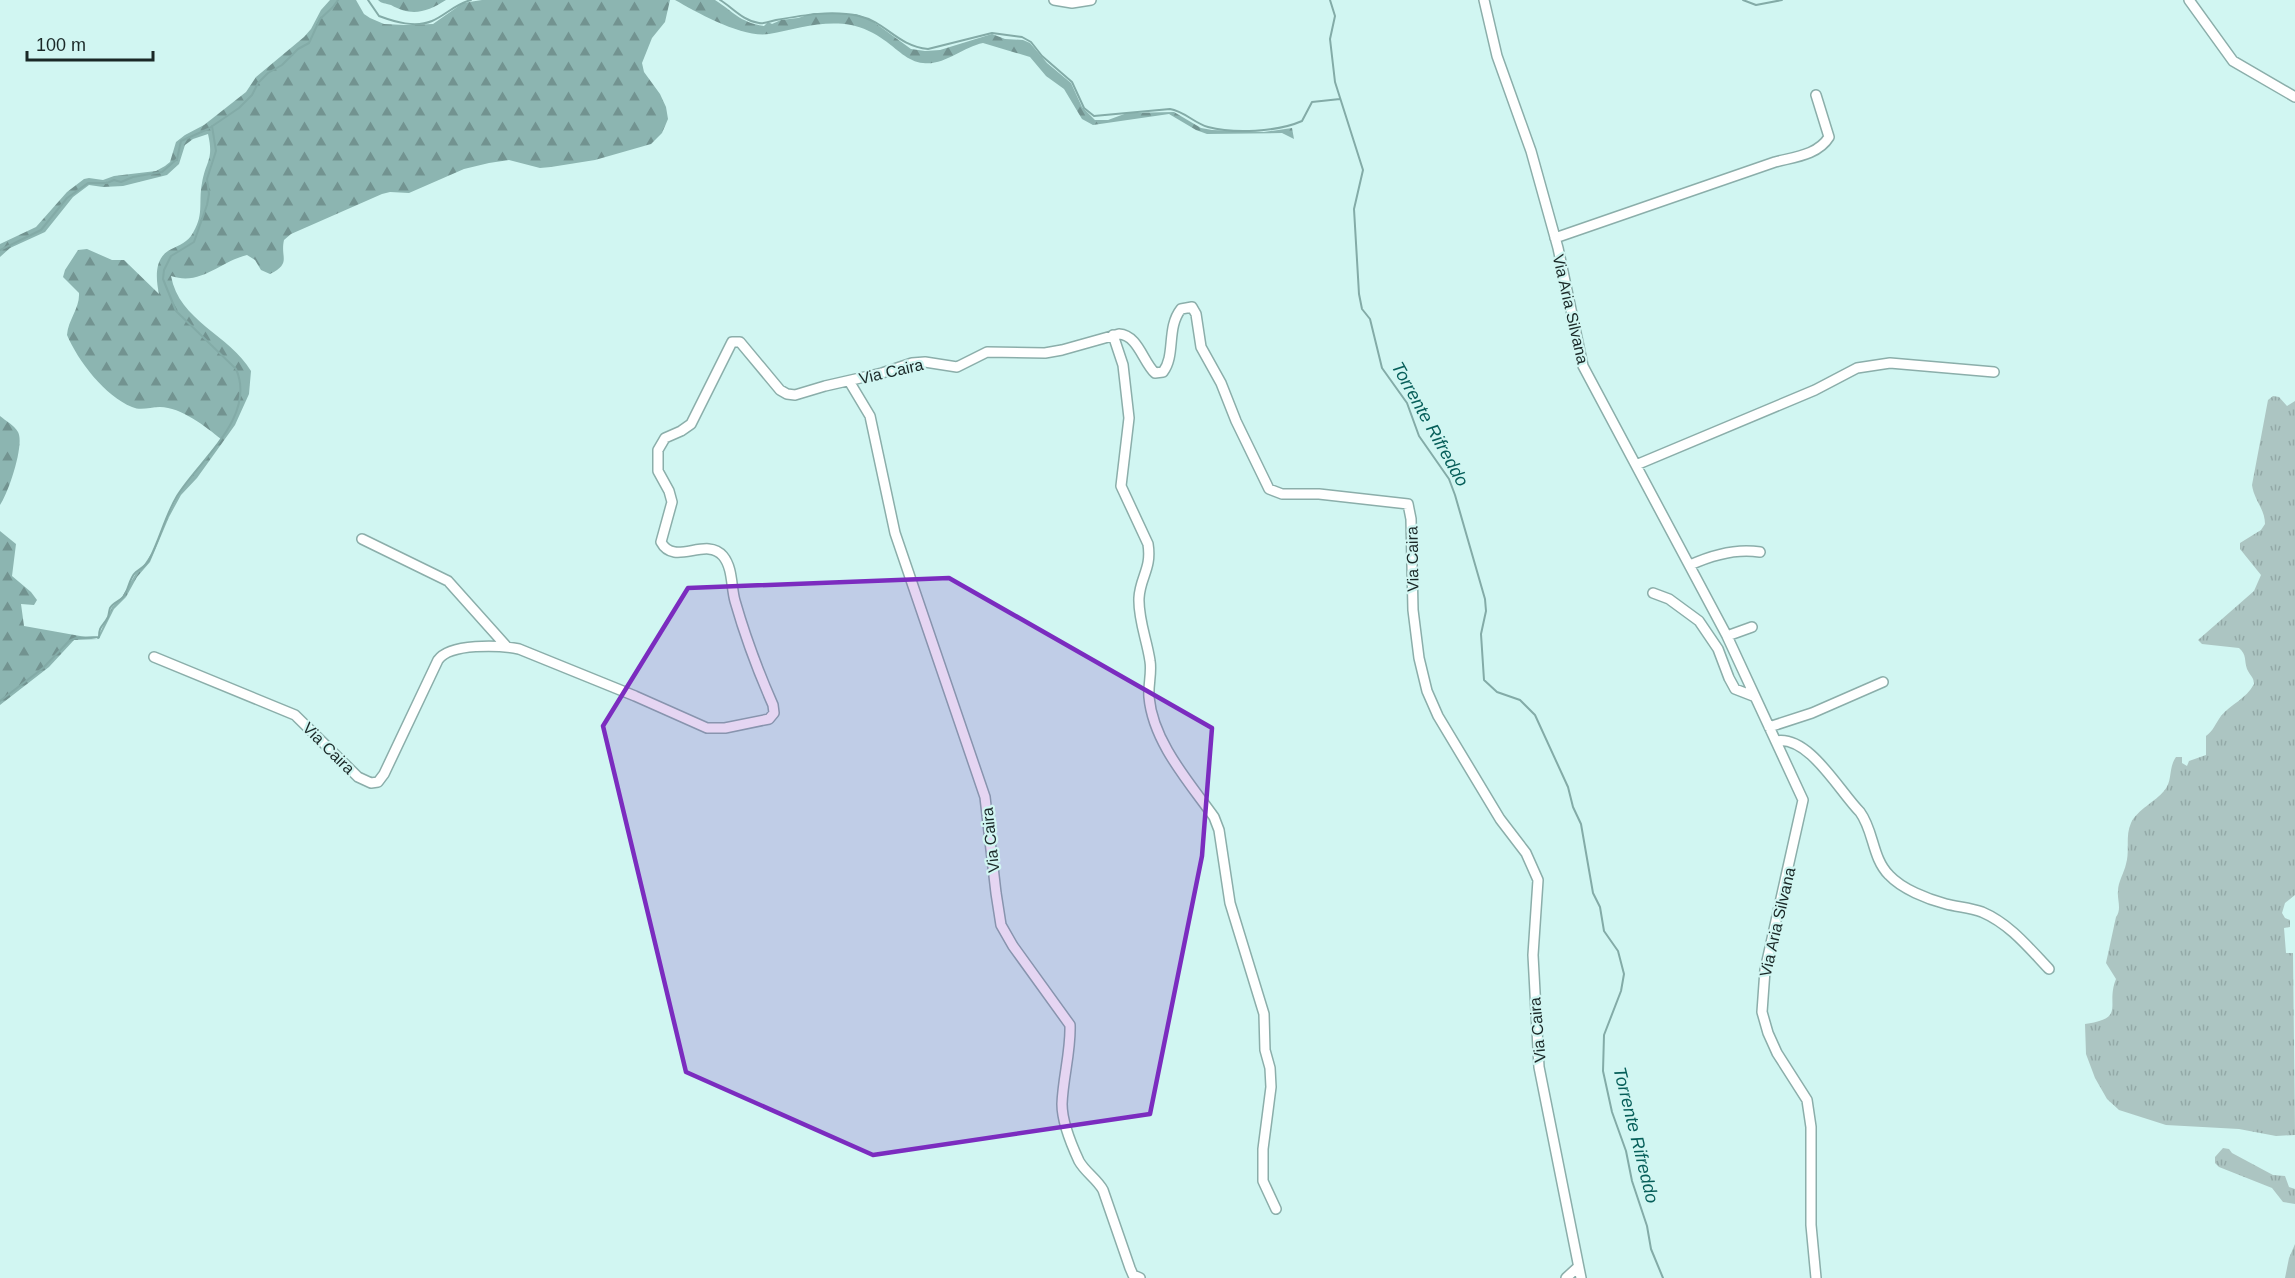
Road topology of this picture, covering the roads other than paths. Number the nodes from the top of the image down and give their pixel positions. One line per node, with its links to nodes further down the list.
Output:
1 (1054, 0): 2 (street)
2 (1091, 0)
3 (1484, 0): 7 (street, Via Aria Silvana)
4 (2189, 0): 6 (street)
5 (1816, 95): 7 (street)
6 (2295, 96)
7 (1555, 238): 11 (street, Via Aria Silvana)
8 (1113, 335): 10 (street, Via Caira); 25 (street); 26 (street, Via Caira)
9 (1994, 372): 11 (street)
10 (849, 381): 18 (street, Via Caira); 27 (street, Via Caira)
11 (1636, 465): 14 (street, Via Aria Silvana)
12 (362, 539): 18 (street, Via Caira)
13 (1760, 552): 14 (street)
14 (1690, 565): 17 (street, Via Aria Silvana)
15 (1653, 593): 21 (street, Via Aria Silvana)
16 (1752, 627): 17 (street)
17 (1727, 636): 21 (street, Via Aria Silvana)
18 (507, 647): 19 (street, Via Caira)
19 (154, 657)
20 (1883, 682): 22 (street)
21 (1753, 696): 22 (street, Via Aria Silvana)
22 (1769, 727): 23 (street, Via Aria Silvana)
23 (1776, 741): 24 (street); 30 (street, Via Aria Silvana)
24 (2049, 969)
25 (1276, 1209)
26 (1578, 1267): 28 (street); 29 (street, Via Caira)
27 (1140, 1278)
28 (1566, 1278)
29 (1581, 1278)
30 (1816, 1278)

